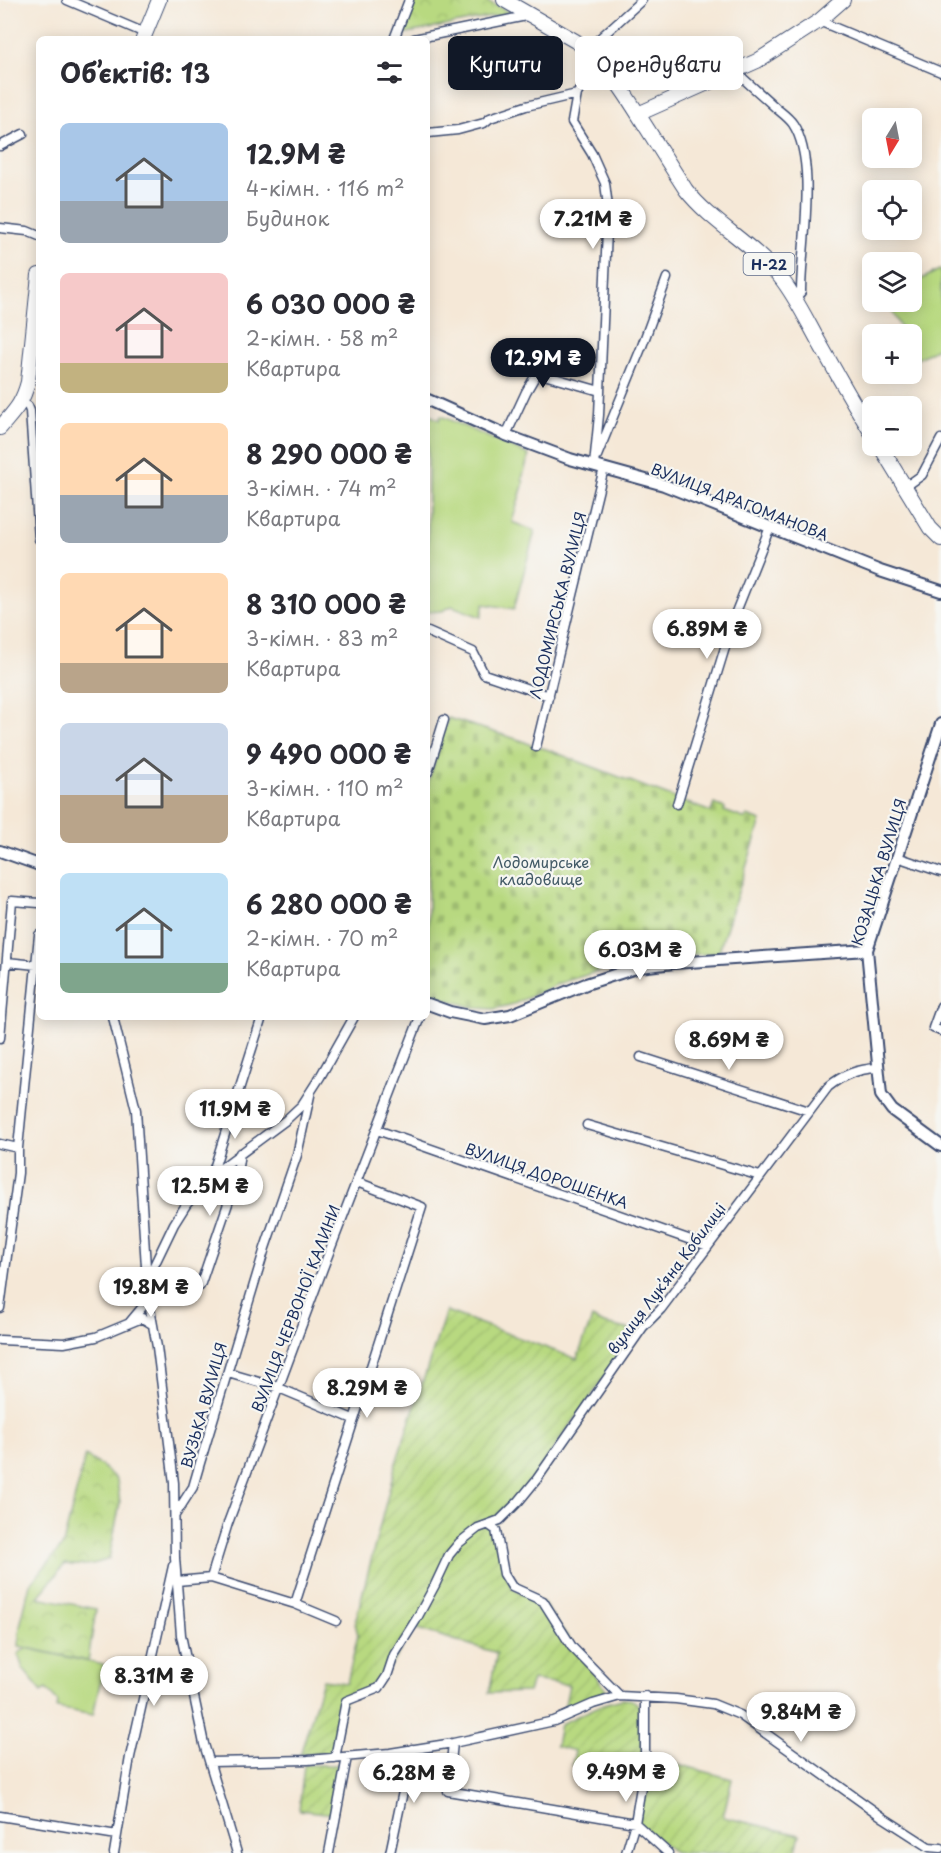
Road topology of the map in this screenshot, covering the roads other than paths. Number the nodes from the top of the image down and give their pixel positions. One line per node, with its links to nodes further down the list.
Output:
1 (67, 0): 9 (street)
2 (159, 0): 9 (main road)
3 (409, 0): 10 (street)
4 (504, 0): 7 (main road, Н-22)
5 (642, 0): 12 (street)
6 (843, 0): 8 (main road)
7 (531, 15): 11 (street); 13 (main road, Н-22)
8 (819, 21): 14 (main road); 15 (street)
9 (144, 36)
10 (395, 36)
11 (429, 36)
12 (602, 36)
13 (575, 41)
14 (743, 67)
15 (941, 72)
16 (743, 78): 28 (street)
17 (579, 90): 20 (street)
18 (622, 90): 21 (main road, Н-22)
19 (692, 90): 21 (main road)
20 (577, 94): 22 (street); 30 (street)
21 (638, 114): 28 (main road, Н-22)
22 (430, 133)
23 (23, 134): 24 (street)
24 (0, 146)
25 (0, 228): 26 (street)
26 (36, 235)
27 (666, 278): 38 (street)
28 (795, 298): 33 (main road, Н-22)
29 (36, 304): 32 (main road)
30 (600, 391): 35 (street); 38 (street)
31 (430, 401): 35 (street, ВУЛИЦЯ ДРАГОМАНОВА)
32 (21, 402): 34 (main road); 40 (street)
33 (862, 417)
34 (0, 428)
35 (506, 435): 38 (street, ВУЛИЦЯ ДРАГОМАНОВА)
36 (941, 439): 39 (street)
37 (886, 456): 39 (main road)
38 (599, 467): 41 (street, ВУЛИЦЯ ДРАГОМАНОВА); 45 (street, ЛОДОМИРСЬКА ВУЛИЦЯ)
39 (905, 487): 42 (main road)
40 (36, 496)
41 (770, 527): 43 (street, ВУЛИЦЯ ДРАГОМАНОВА); 50 (street)
42 (941, 539)
43 (941, 591)
44 (430, 633): 45 (street)
45 (549, 696): 48 (street, ЛОДОМИРСЬКА ВУЛИЦЯ)
46 (444, 720): 49 (street)
47 (941, 724): 52 (street, КОЗАЦЬКА ВУЛИЦЯ)
48 (536, 747)
49 (430, 766)
50 (677, 804)
51 (0, 851): 53 (street)
52 (897, 857): 54 (street); 56 (street, КОЗАЦЬКА ВУЛИЦЯ)
53 (36, 864)
54 (941, 872)
55 (36, 903): 57 (street)
56 (867, 950): 59 (street); 68 (street, КОЗАЦЬКА ВУЛИЦЯ)
57 (7, 962): 58 (street); 66 (street)
58 (36, 965): 75 (street)
59 (430, 1005)
60 (941, 1006): 65 (street)
61 (114, 1020): 81 (street)
62 (261, 1020): 77 (street)
63 (352, 1020): 69 (street)
64 (419, 1020): 72 (street, ВУЛИЦЯ ЧЕРВОНОЇ КАЛИНИ)
65 (941, 1031)
66 (0, 1038)
67 (641, 1057): 70 (street)
68 (878, 1068): 70 (street, вулиця Лукʼяна Кобилиці); 74 (street, КОЗАЦЬКА ВУЛИЦЯ)
69 (311, 1091): 76 (street); 88 (street, ВУЗЬКА ВУЛИЦЯ)
70 (809, 1111): 78 (street, вулиця Лукʼяна Кобилиці)
71 (587, 1125): 78 (street)
72 (377, 1130): 79 (street, ВУЛИЦЯ ЧЕРВОНОЇ КАЛИНИ); 80 (street, ВУЛИЦЯ ДОРОШЕНКА)
73 (0, 1144): 75 (street)
74 (941, 1146)
75 (18, 1148): 84 (street)
76 (240, 1153): 77 (street); 82 (street)
77 (212, 1175): 81 (street)
78 (760, 1176): 80 (street, вулиця Лукʼяна Кобилиці)
79 (357, 1182): 89 (street, ВУЛИЦЯ ЧЕРВОНОЇ КАЛИНИ); 90 (street)
80 (708, 1246): 92 (street, вулиця Лукʼяна Кобилиці)
81 (147, 1280): 83 (street)
82 (200, 1286)
83 (148, 1298): 85 (street); 86 (street)
84 (0, 1308)
85 (130, 1322): 86 (street); 87 (street)
86 (152, 1324): 91 (street)
87 (0, 1340)
88 (228, 1373): 89 (street); 91 (street, ВУЗЬКА ВУЛИЦЯ)
89 (279, 1389): 90 (street); 94 (street, ВУЛИЦЯ ЧЕРВОНОЇ КАЛИНИ)
90 (353, 1419): 97 (street)
91 (175, 1517): 93 (street)
92 (489, 1525): 100 (street); 105 (street, вулиця Лукʼяна Кобилиці)
93 (175, 1558): 95 (street); 96 (street)
94 (211, 1578): 95 (street); 97 (street)
95 (177, 1581): 98 (street)
96 (164, 1602): 98 (street); 109 (street)
97 (295, 1604): 99 (street)
98 (178, 1607): 106 (street)
99 (336, 1621)
100 (620, 1696): 101 (street); 102 (street)
101 (645, 1696): 108 (street); 110 (street)
102 (453, 1743): 103 (street); 108 (street)
103 (412, 1749): 104 (street); 114 (street)
104 (347, 1757): 105 (street); 113 (street)
105 (334, 1758): 106 (street)
106 (210, 1762): 112 (street)
107 (0, 1816): 109 (street)
108 (635, 1824): 115 (street); 116 (street)
109 (117, 1835): 111 (street)
110 (941, 1848)
111 (114, 1853)
112 (237, 1853)
113 (329, 1853)
114 (390, 1853)
115 (626, 1853)
116 (668, 1853)

